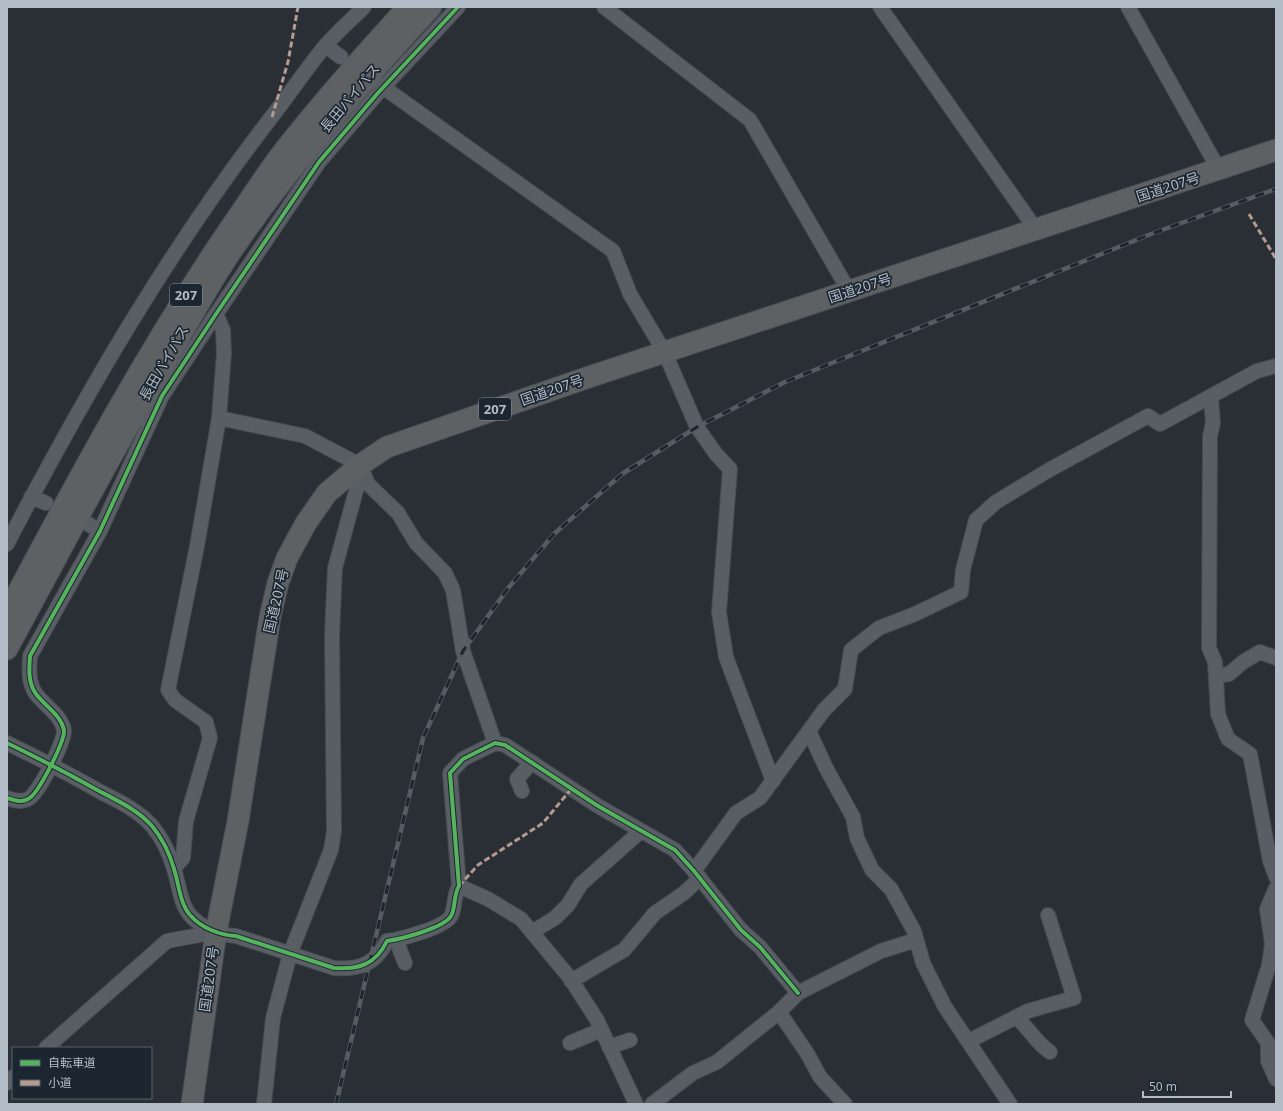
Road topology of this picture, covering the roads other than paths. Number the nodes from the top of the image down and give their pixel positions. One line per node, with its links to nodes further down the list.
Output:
1 (364, 7): 8 (street)
2 (408, 7): 24 (highway, 長田バイパス / 207)
3 (431, 7): 25 (highway, 長田バイパス / 207)
4 (458, 7): 10 (street)
5 (604, 7): 14 (street)
6 (880, 7): 13 (street)
7 (1128, 7): 12 (street)
8 (326, 46): 9 (street); 21 (street)
9 (341, 57)
10 (379, 84): 15 (street); 16 (street)
11 (1276, 150): 12 (highway, 国道207号 / 207)
12 (1219, 170): 13 (highway, 国道207号 / 207)
13 (1037, 231): 14 (highway, 国道207号 / 207)
14 (850, 291): 16 (highway, 国道207号 / 207)
15 (216, 314): 19 (street); 32 (street)
16 (665, 353): 20 (highway, 国道207号 / 207); 33 (street)
17 (1276, 366): 18 (street)
18 (1211, 398): 27 (street); 28 (street)
19 (220, 418): 20 (street); 37 (street)
20 (360, 466): 30 (street); 43 (highway, 国道207号 / 207); 47 (street)
21 (31, 497): 22 (street); 23 (street)
22 (46, 503)
23 (7, 544)
24 (7, 612)
25 (7, 648)
26 (1276, 658): 27 (street)
27 (1216, 676): 39 (street)
28 (809, 731): 33 (street); 46 (street)
29 (7, 743): 32 (street)
30 (495, 743): 31 (street); 40 (street)
31 (532, 762): 34 (street); 36 (street)
32 (52, 765): 35 (street); 37 (street)
33 (773, 781): 38 (street)
34 (522, 791)
35 (7, 798)
36 (641, 831): 38 (street); 44 (street)
37 (174, 868): 43 (street)
38 (697, 874): 49 (street); 50 (street)
39 (1276, 877)
40 (459, 886): 44 (street); 45 (street)
41 (1276, 888): 60 (street)
42 (1048, 916): 52 (street)
43 (216, 932): 47 (street); 57 (street); 61 (highway, 国道207号 / 207)
44 (532, 932): 49 (street)
45 (396, 940): 47 (street); 48 (street)
46 (916, 940): 50 (street); 55 (street)
47 (290, 954): 62 (street)
48 (406, 963)
49 (571, 981): 53 (street)
50 (798, 993): 51 (street)
51 (779, 1012): 64 (street); 65 (street)
52 (1016, 1017): 55 (street); 59 (street)
53 (601, 1030): 56 (street); 58 (street)
54 (630, 1040): 58 (street)
55 (969, 1041): 66 (street)
56 (570, 1043)
57 (47, 1047)
58 (609, 1047): 63 (street)
59 (1050, 1052)
60 (1276, 1079)
61 (192, 1104)
62 (264, 1104)
63 (636, 1104)
64 (652, 1104)
65 (845, 1104)
66 (1010, 1104)

